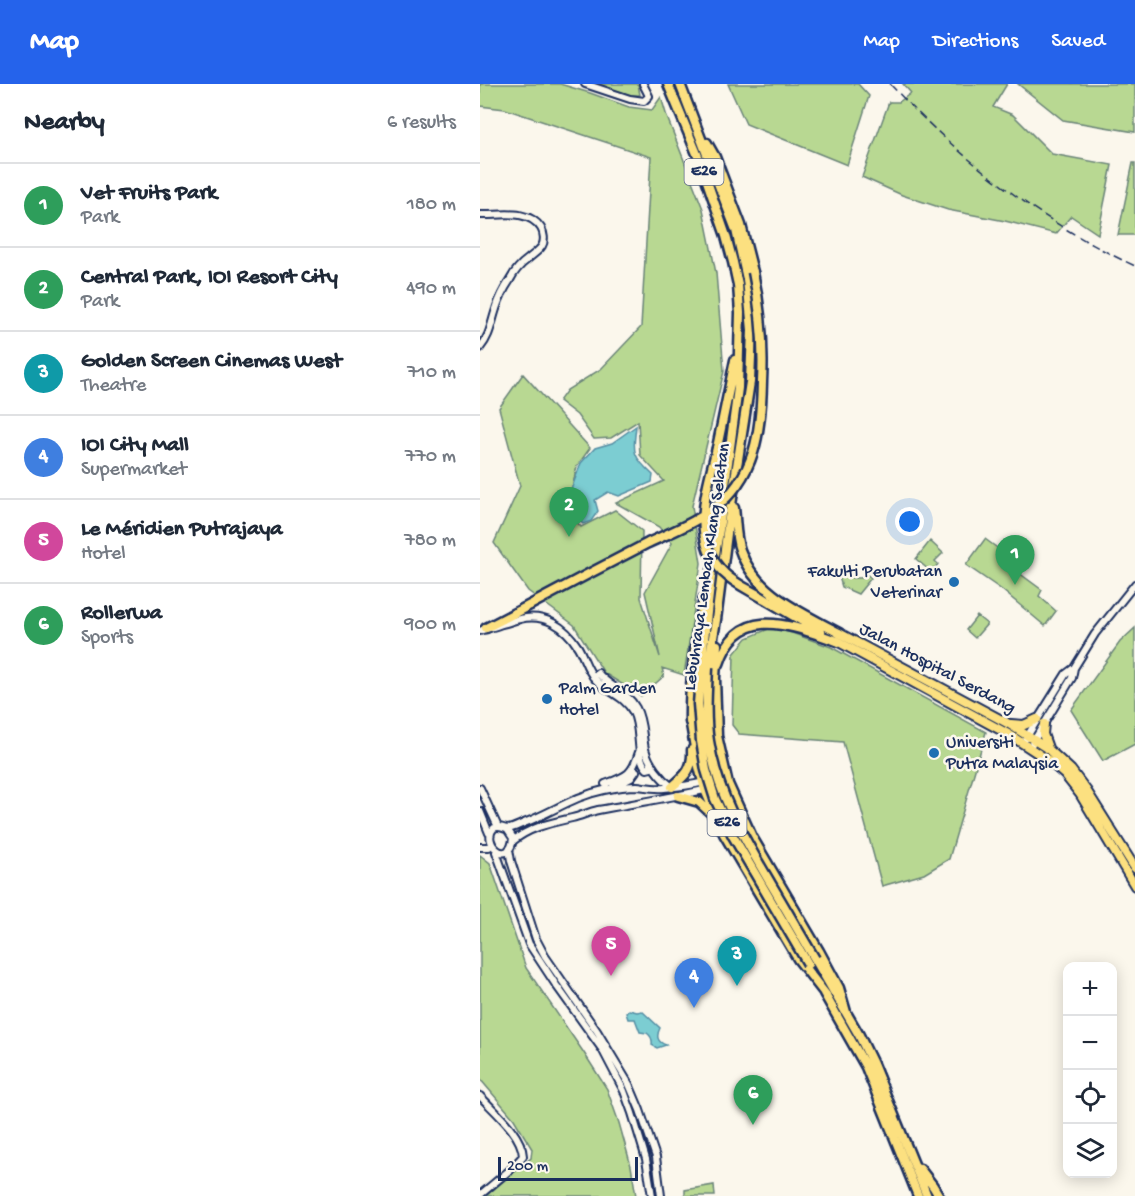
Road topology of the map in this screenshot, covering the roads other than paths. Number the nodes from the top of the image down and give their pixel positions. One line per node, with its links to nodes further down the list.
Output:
1 (585, 84): 2 (street)
2 (643, 84)
3 (668, 84): 7 (highway, Lebuhraya Lembah Klang Selatan / E26)
4 (680, 84): 5 (highway, Lebuhraya Lembah Klang Selatan / E26)
5 (695, 122): 9 (highway, Lebuhraya Lembah Klang Selatan / E26); 15 (highway, bridge)
6 (480, 215): 8 (street)
7 (740, 338): 10 (highway, Lebuhraya Lembah Klang Selatan / E26); 16 (highway, bridge)
8 (480, 348)
9 (733, 495): 14 (highway, Lebuhraya Lembah Klang Selatan / E26); 16 (highway)
10 (711, 577): 17 (highway, Lebuhraya Lembah Klang Selatan / E26); 19 (highway)
11 (1135, 584): 13 (street)
12 (1135, 590): 13 (street)
13 (1127, 595): 20 (street)
14 (716, 620): 17 (highway, Lebuhraya Lembah Klang Selatan / E26); 18 (highway)
15 (483, 630): 21 (street)
16 (838, 637): 18 (highway); 22 (main road, Jalan Hospital Serdang); 23 (main road, Jalan Hospital Serdang)
17 (704, 666): 47 (highway, Lebuhraya Lembah Klang Selatan / E26, bridge)
18 (715, 678): 28 (highway)
19 (690, 719): 30 (highway); 31 (highway)
20 (1041, 722): 22 (main road); 23 (street); 25 (main road)
21 (640, 724): 24 (street); 27 (street)
22 (1009, 724): 23 (main road, Jalan Hospital Serdang)
23 (1029, 741): 25 (main road, Jalan Hospital Serdang); 46 (main road, Jalan Hospital Serdang)
24 (640, 748): 26 (street); 29 (street)
25 (1048, 749): 45 (main road, Jalan Hospital Serdang)
26 (641, 756): 27 (street); 29 (street)
27 (651, 763): 30 (street)
28 (727, 781): 31 (street); 49 (highway)
29 (606, 787): 30 (street); 37 (street)
30 (672, 787): 31 (street)
31 (704, 787): 33 (street); 35 (highway)
32 (480, 788): 36 (street)
33 (678, 796): 35 (highway); 40 (street)
34 (480, 811): 38 (street)
35 (718, 821): 48 (highway)
36 (498, 827): 37 (street); 38 (street)
37 (507, 829): 40 (street)
38 (488, 835): 39 (street); 42 (street)
39 (480, 839)
40 (513, 842): 43 (street)
41 (480, 847): 42 (street)
42 (489, 847): 44 (street)
43 (509, 849): 44 (street); 54 (street)
44 (496, 852): 53 (street)
45 (1135, 868)
46 (1135, 886)
47 (811, 961): 48 (highway, Lebuhraya Lembah Klang Selatan / E26); 49 (highway, Lebuhraya Lembah Klang Selatan / E26)
48 (826, 995): 55 (highway, Lebuhraya Lembah Klang Selatan / E26)
49 (846, 1012): 51 (highway, Lebuhraya Lembah Klang Selatan / E26)
50 (480, 1096): 52 (street)
51 (915, 1165): 56 (highway, Lebuhraya Lembah Klang Selatan / E26); 57 (highway)
52 (480, 1195)
53 (652, 1196)
54 (661, 1196)
55 (918, 1196)
56 (927, 1196)
57 (939, 1196)

